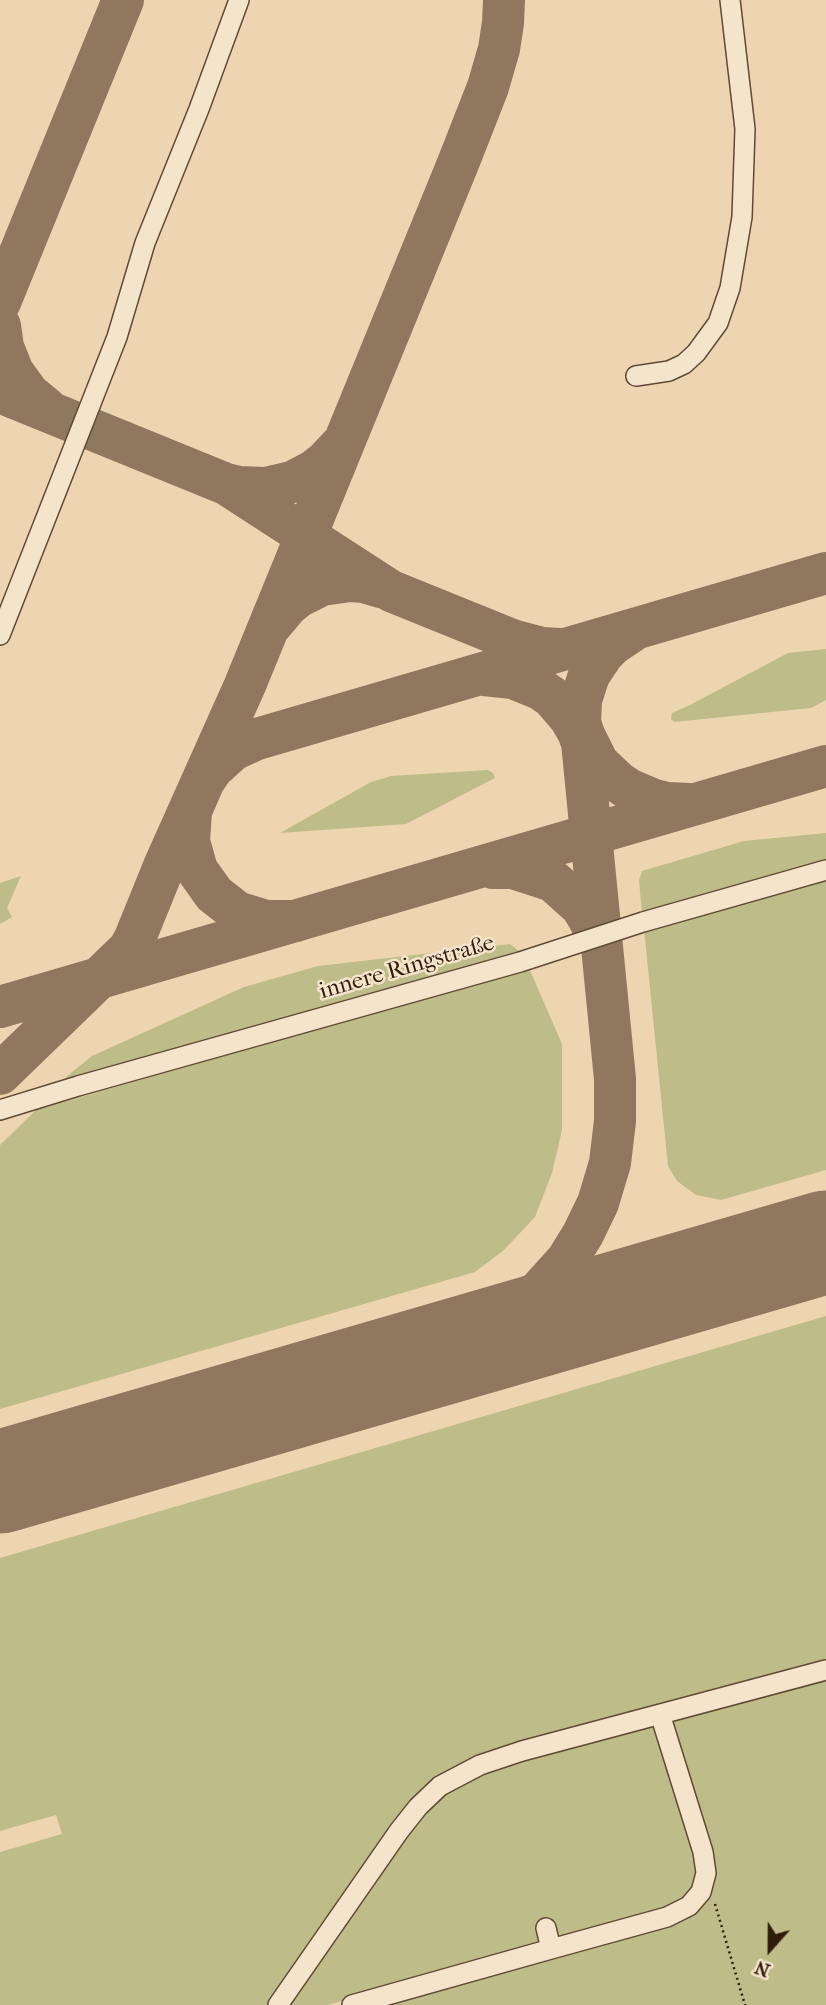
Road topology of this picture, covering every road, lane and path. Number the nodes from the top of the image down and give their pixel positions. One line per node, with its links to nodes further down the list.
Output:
1 (239, 0): 4 (lane)
2 (730, 0): 3 (lane)
3 (636, 376)
4 (0, 635)
5 (826, 870): 6 (lane, innere Ringstraße)
6 (0, 1110)
7 (826, 1670): 8 (lane)
8 (660, 1714): 11 (lane); 12 (lane)
9 (714, 1900): 14 (path)
10 (546, 1928): 11 (lane)
11 (551, 1949): 13 (lane)
12 (278, 2005)
13 (352, 2005)
14 (745, 2005)

